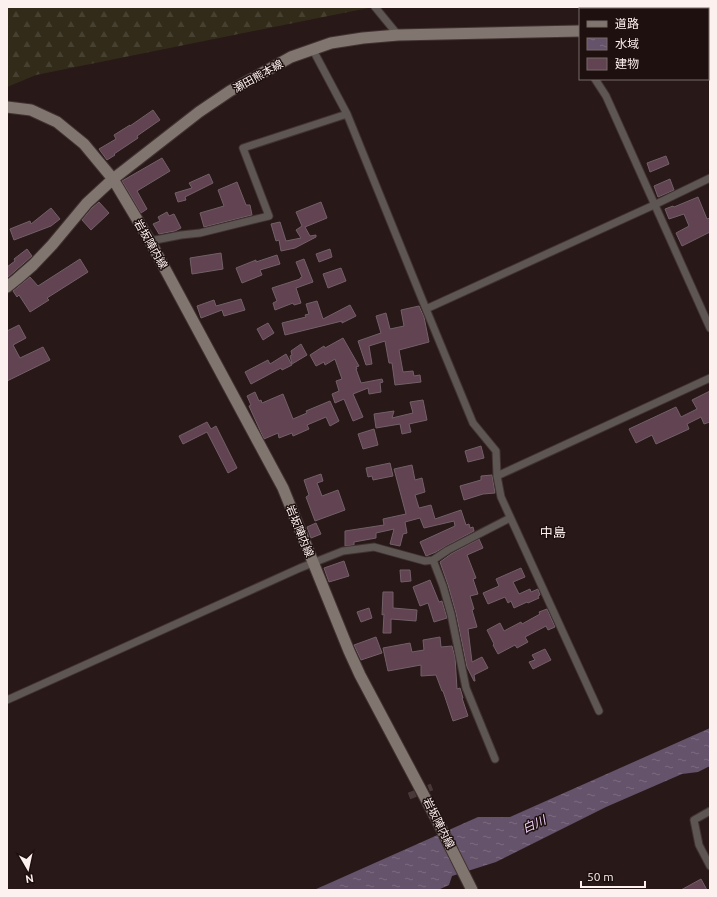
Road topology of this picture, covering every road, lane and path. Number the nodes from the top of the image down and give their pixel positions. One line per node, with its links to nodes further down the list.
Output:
1 (375, 7): 3 (street)
2 (579, 31): 3 (main road, 瀬田熊本線)
3 (398, 35): 4 (main road, 瀬田熊本線)
4 (313, 50): 7 (street); 9 (main road, 瀬田熊本線)
5 (596, 80): 10 (street)
6 (7, 107): 9 (main road, 岩坂陣内線)
7 (347, 114): 11 (street); 13 (street)
8 (710, 178): 10 (street)
9 (113, 179): 11 (main road, 岩坂陣内線); 12 (main road, 瀬田熊本線)
10 (654, 205): 13 (street); 14 (street)
11 (150, 241): 19 (main road, 岩坂陣内線)
12 (7, 287)
13 (426, 309): 16 (street)
14 (710, 328)
15 (710, 378): 16 (street)
16 (497, 476): 17 (street)
17 (510, 518): 18 (street); 21 (street)
18 (433, 560): 19 (street); 22 (street)
19 (313, 563): 20 (street); 25 (main road, 岩坂陣内線)
20 (7, 700)
21 (599, 711)
22 (495, 759)
23 (710, 811): 24 (street)
24 (710, 866)
25 (472, 890)

